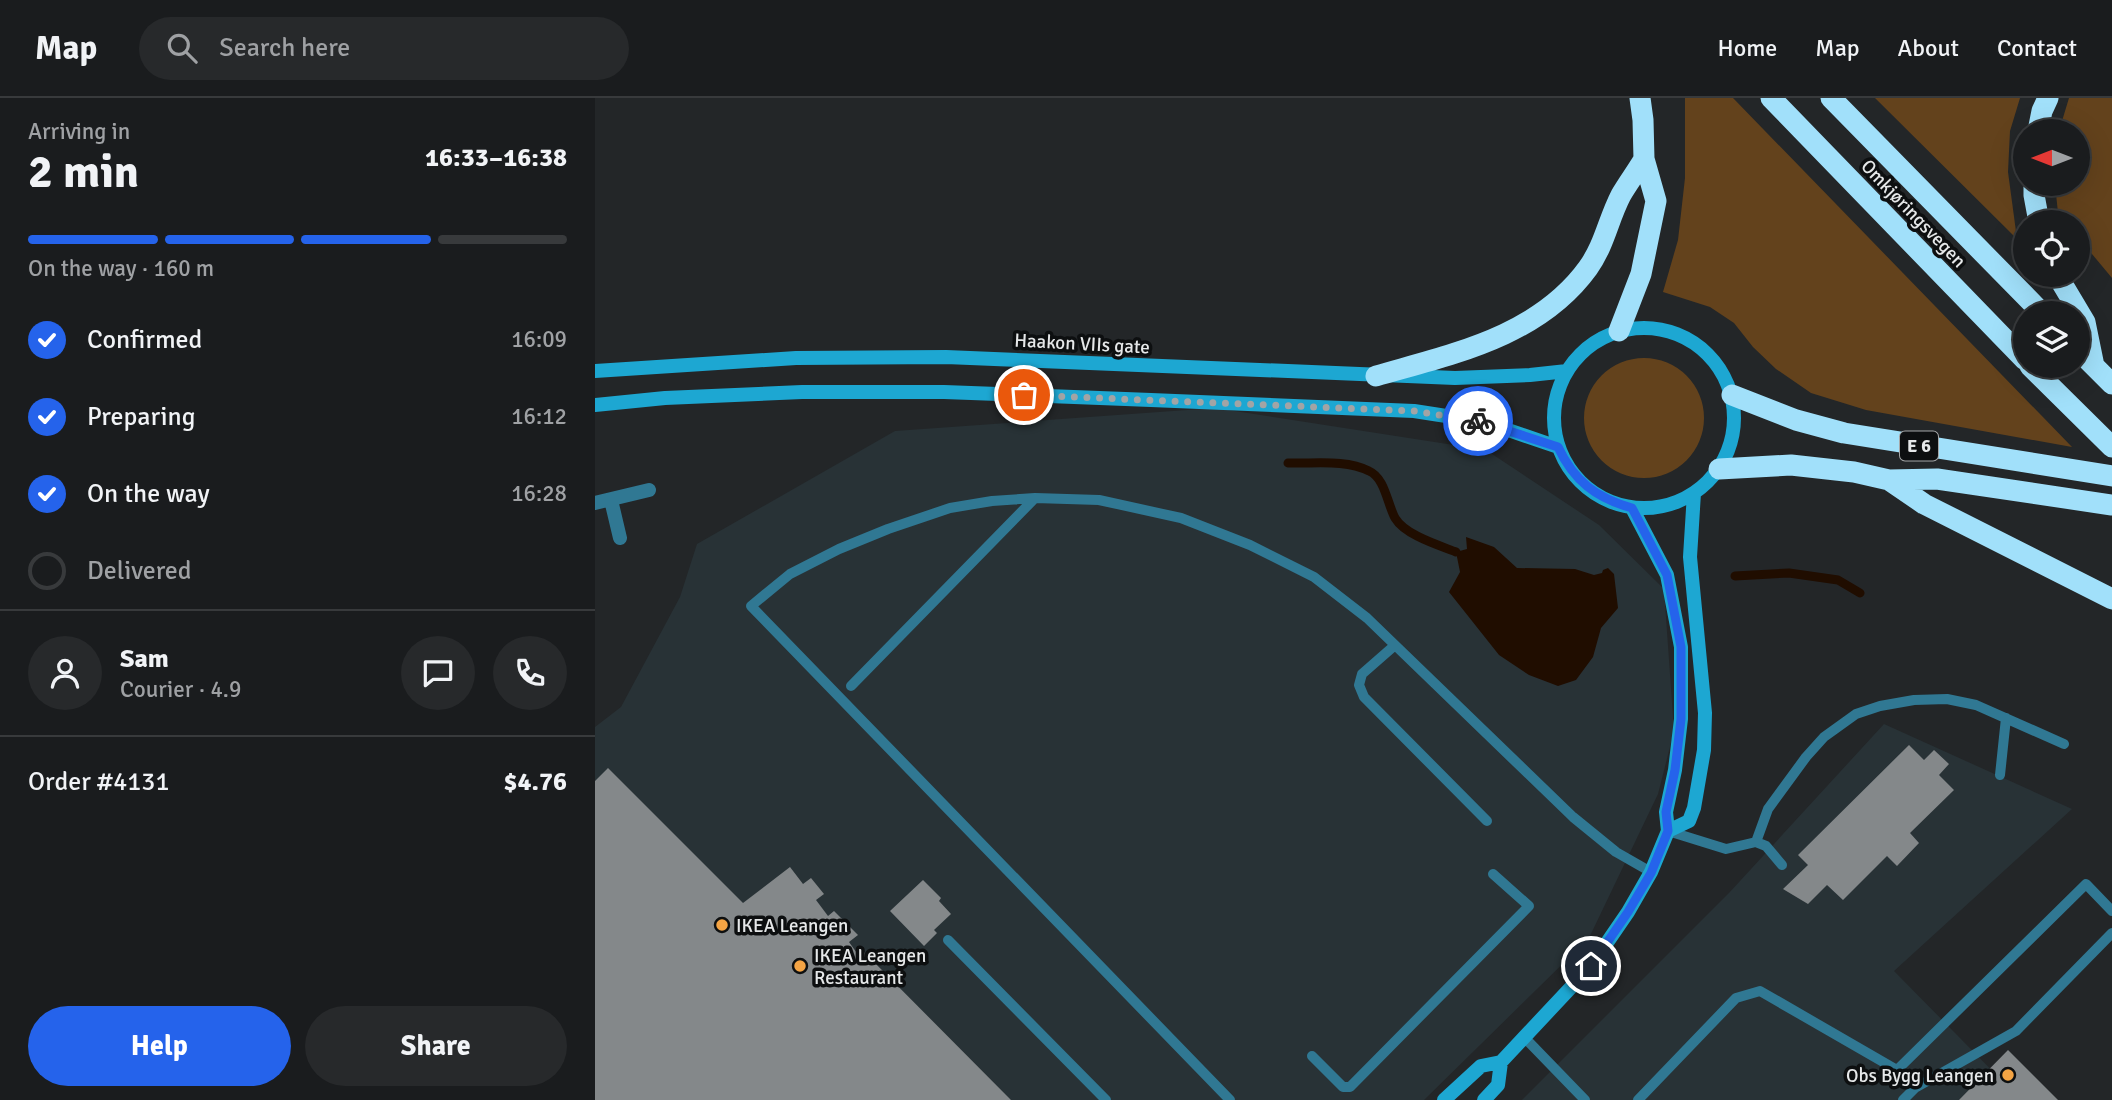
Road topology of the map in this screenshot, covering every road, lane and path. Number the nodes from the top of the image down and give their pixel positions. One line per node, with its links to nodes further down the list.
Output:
1 (1640, 98): 6 (highway)
2 (1771, 98): 10 (highway, Omkjøringsvegen)
3 (1831, 98): 8 (highway, Omkjøringsvegen)
4 (2048, 98): 5 (highway)
5 (2040, 119)
6 (1644, 159): 9 (highway); 15 (highway)
7 (2064, 287): 12 (highway)
8 (2030, 301)
9 (1619, 331): 13 (main road); 18 (main road)
10 (2013, 348)
11 (2090, 362): 12 (highway)
12 (2094, 366): 17 (highway)
13 (1567, 370): 15 (main road, Haakon VIIs gate); 20 (main road)
14 (595, 371): 15 (main road, Haakon VIIs gate)
15 (1375, 376)
16 (2042, 378): 21 (highway)
17 (2112, 384)
18 (1732, 395): 22 (main road); 23 (highway, E 6)
19 (595, 405): 20 (main road)
20 (1558, 447): 31 (main road)
21 (2112, 447)
22 (1719, 469): 24 (highway, E 6); 26 (main road)
23 (2112, 476)
24 (1889, 480): 30 (highway, E 6); 33 (highway, E 6)
25 (649, 490): 28 (street)
26 (1694, 493): 31 (main road); 40 (main road)
27 (1035, 498): 34 (lane); 35 (lane); 54 (lane)
28 (611, 500): 29 (street); 32 (street)
29 (595, 503)
30 (2112, 505)
31 (1632, 508): 40 (main road)
32 (620, 538)
33 (2112, 599)
34 (1394, 646): 39 (lane); 43 (lane)
35 (851, 686)
36 (2006, 718): 37 (lane); 38 (lane); 41 (lane)
37 (2064, 744)
38 (2000, 775)
39 (1487, 821)
40 (1668, 831): 41 (lane); 43 (main road)
41 (1756, 842): 42 (lane)
42 (1782, 865)
43 (1651, 873): 48 (main road)
44 (1493, 874): 49 (lane)
45 (2112, 911): 51 (lane)
46 (2112, 933): 52 (lane)
47 (948, 940): 53 (lane)
48 (1525, 1038): 50 (main road); 57 (lane)
49 (1312, 1056)
50 (1501, 1062): 55 (main road); 56 (main road)
51 (1897, 1070): 52 (lane); 58 (lane)
52 (1915, 1088): 59 (lane)
53 (1106, 1100)
54 (1230, 1100)
55 (1444, 1100)
56 (1483, 1100)
57 (1585, 1100)
58 (1638, 1100)
59 (1903, 1100)

